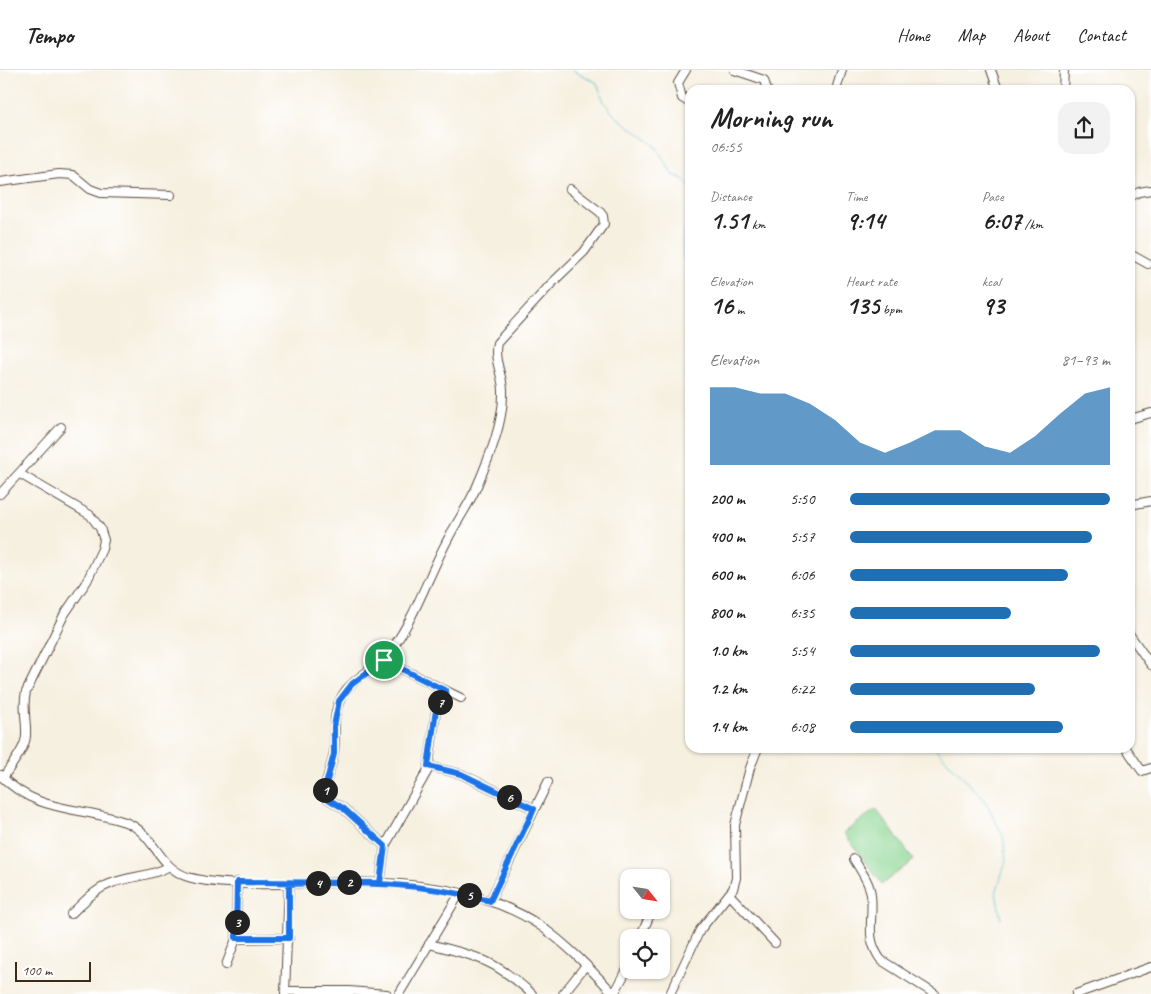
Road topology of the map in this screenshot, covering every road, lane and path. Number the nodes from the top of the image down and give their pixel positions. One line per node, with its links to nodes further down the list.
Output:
1 (686, 70): 10 (street)
2 (734, 70): 6 (street)
3 (842, 70): 7 (street)
4 (991, 70): 8 (street)
5 (1064, 70): 9 (street)
6 (766, 85)
7 (838, 85)
8 (996, 85)
9 (1063, 85)
10 (685, 100)
11 (0, 182): 15 (street)
12 (570, 189): 26 (street)
13 (1151, 190): 14 (street)
14 (1135, 194)
15 (171, 195)
16 (1135, 257): 17 (street)
17 (1148, 264)
18 (1151, 413): 19 (street)
19 (1135, 417)
20 (61, 427): 21 (street)
21 (20, 474): 22 (street); 34 (street)
22 (0, 494)
23 (1151, 501): 24 (street)
24 (1135, 504)
25 (1135, 642): 27 (street)
26 (384, 660): 28 (street); 37 (street)
27 (1151, 665)
28 (446, 691): 29 (street); 32 (street)
29 (461, 698)
30 (756, 753): 44 (street)
31 (1129, 753): 33 (street)
32 (428, 766): 36 (street); 37 (street)
33 (1151, 768)
34 (2, 776): 39 (street)
35 (548, 782): 36 (street)
36 (534, 809): 45 (street)
37 (385, 846): 41 (street)
38 (854, 859): 63 (street)
39 (168, 867): 40 (street); 46 (street)
40 (237, 882): 42 (street); 47 (street)
41 (380, 883): 42 (street); 43 (street)
42 (289, 884): 48 (street)
43 (460, 893): 45 (street); 50 (street)
44 (729, 894): 49 (street); 62 (street)
45 (490, 901): 52 (street)
46 (71, 914)
47 (236, 938): 48 (street); 51 (street)
48 (289, 938): 56 (street)
49 (774, 943)
50 (429, 944): 58 (street); 59 (street)
51 (226, 964)
52 (586, 965): 60 (street); 61 (street)
53 (1151, 967): 55 (street)
54 (622, 979): 61 (street)
55 (1096, 986): 64 (street); 65 (street)
56 (285, 992): 57 (street)
57 (387, 994)
58 (399, 994)
59 (532, 994)
60 (563, 994)
61 (614, 994)
62 (670, 994)
63 (935, 994)
64 (1076, 994)
65 (1101, 994)

